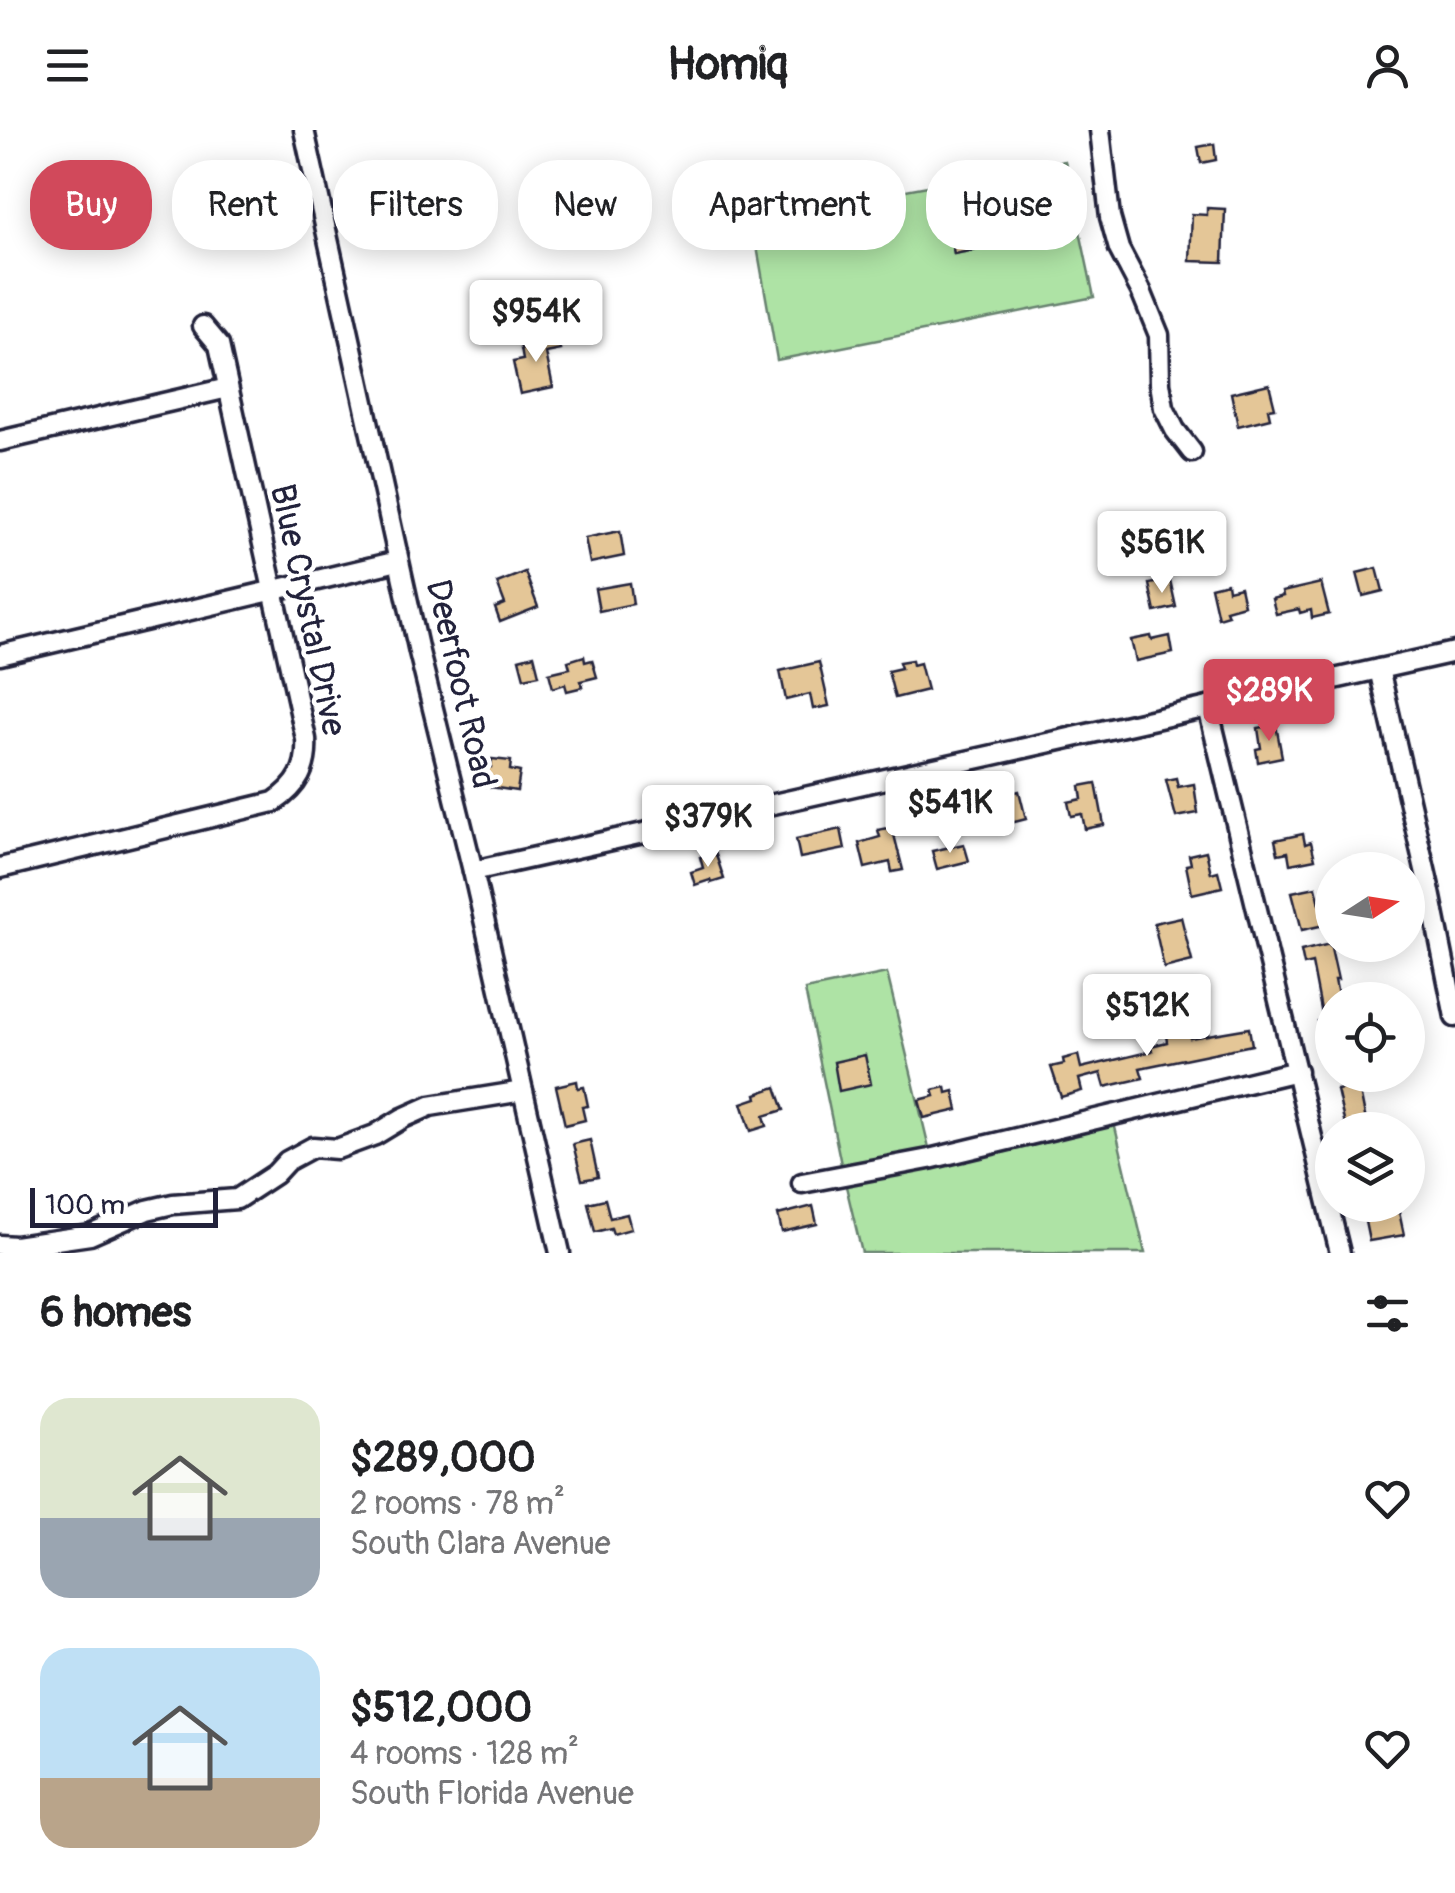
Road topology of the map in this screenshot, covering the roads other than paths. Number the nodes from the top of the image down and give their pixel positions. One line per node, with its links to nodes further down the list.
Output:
1 (304, 130): 7 (street, Deerfoot Road)
2 (1100, 130): 6 (street)
3 (202, 326): 4 (street, Blue Crystal Drive)
4 (228, 388): 5 (street); 8 (street, Blue Crystal Drive)
5 (0, 441)
6 (1192, 452)
7 (398, 561): 8 (street); 14 (street, Deerfoot Road)
8 (273, 590): 10 (street); 13 (street, Blue Crystal Drive)
9 (1455, 652): 11 (street)
10 (0, 655)
11 (1379, 669): 12 (street); 15 (street)
12 (1208, 707): 14 (street); 16 (street)
13 (0, 868)
14 (473, 871): 17 (street, Deerfoot Road)
15 (1455, 1017)
16 (1297, 1072): 18 (street); 21 (street)
17 (523, 1091): 19 (street); 20 (street, Deerfoot Road)
18 (802, 1183)
19 (0, 1246)
20 (560, 1253)
21 (1340, 1253)

